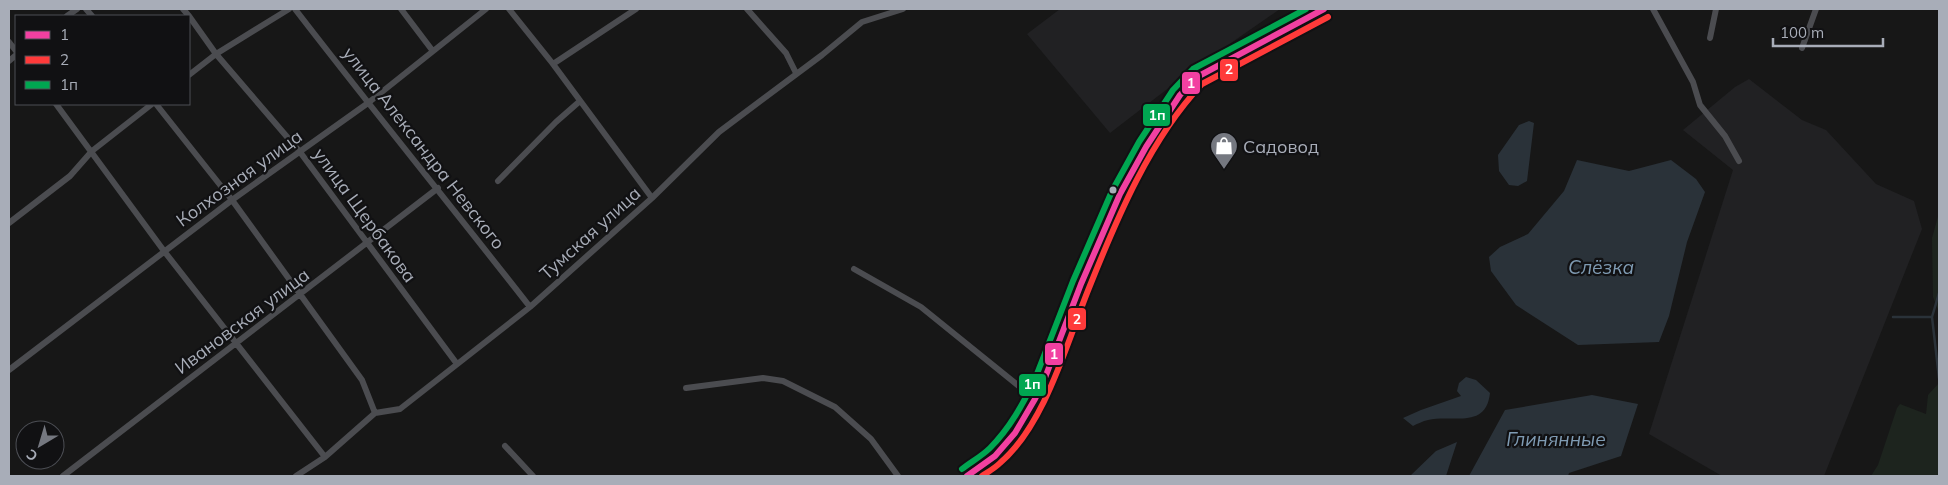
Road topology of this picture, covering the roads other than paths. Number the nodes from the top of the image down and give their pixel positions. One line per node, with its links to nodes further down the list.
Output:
1 (289, 9): 17 (street)
2 (295, 9): 22 (street, улица Александра Невского)
3 (401, 9): 16 (street)
4 (486, 9): 16 (street, Колхозная улица)
5 (510, 9): 18 (street)
6 (636, 9): 18 (street)
7 (747, 9): 19 (street)
8 (903, 9): 19 (street, Тумская улица)
9 (1324, 9): 43 (main road)
10 (1652, 9): 28 (street)
11 (1716, 9): 14 (street)
12 (1816, 9): 15 (street)
13 (190, 17): 17 (street, улица Щербакова)
14 (1710, 38)
15 (1802, 48)
16 (432, 50): 22 (street, Колхозная улица)
17 (216, 54): 20 (street); 27 (street, улица Щербакова)
18 (553, 64): 21 (street)
19 (796, 72): 31 (street, Тумская улица)
20 (190, 74)
21 (580, 101): 29 (street); 31 (street)
22 (368, 103): 27 (street, Колхозная улица); 30 (street, улица Александра Невского)
23 (57, 105): 26 (street)
24 (151, 105): 26 (street)
25 (157, 105): 32 (street)
26 (92, 151): 33 (street); 35 (street)
27 (300, 152): 32 (street, Колхозная улица); 34 (street, улица Щербакова)
28 (1738, 161)
29 (498, 181)
30 (438, 188): 34 (street, Ивановская улица); 38 (street, улица Александра Невского)
31 (652, 198): 38 (street, Тумская улица)
32 (232, 200): 35 (street, Колхозная улица); 37 (street)
33 (9, 223)
34 (368, 244): 37 (street, Ивановская улица); 40 (street, улица Щербакова)
35 (164, 251): 39 (street); 41 (street, Колхозная улица)
36 (854, 269): 43 (street)
37 (302, 294): 39 (street, Ивановская улица); 44 (street)
38 (530, 307): 40 (street, Тумская улица)
39 (236, 342): 46 (street); 47 (street, Ивановская улица)
40 (456, 364): 44 (street, Тумская улица)
41 (9, 370)
42 (686, 388): 50 (street)
43 (1035, 399): 51 (main road)
44 (375, 412): 46 (street)
45 (505, 446): 49 (street)
46 (324, 457): 48 (street)
47 (63, 476)
48 (296, 476)
49 (533, 476)
50 (898, 476)
51 (967, 476)

